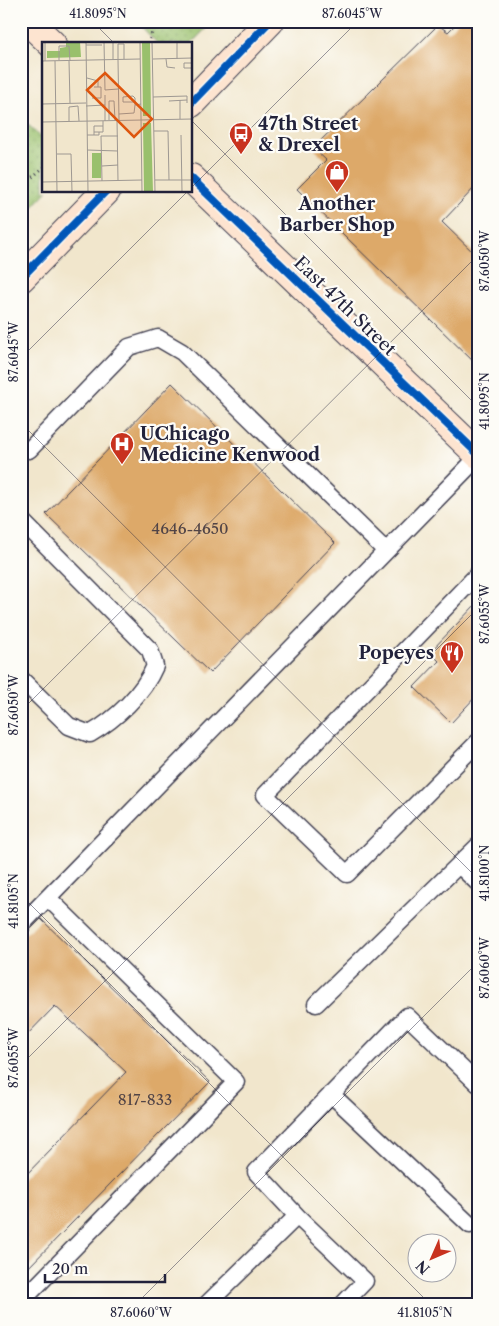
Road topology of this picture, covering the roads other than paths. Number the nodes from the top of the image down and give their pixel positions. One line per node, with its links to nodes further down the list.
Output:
1 (28, 21): 3 (main road)
2 (270, 21): 4 (main road)
3 (50, 42)
4 (192, 102)
5 (192, 179): 9 (main road, East 47th Street)
6 (105, 192): 7 (main road)
7 (21, 278)
8 (24, 450): 11 (lane)
9 (478, 456): 11 (lane)
10 (21, 520): 13 (lane)
11 (386, 551): 18 (lane)
12 (478, 574): 14 (lane)
13 (21, 678)
14 (478, 742)
15 (478, 846): 16 (lane)
16 (459, 865): 17 (lane); 20 (lane)
17 (478, 883)
18 (48, 898): 19 (lane); 25 (lane)
19 (21, 925)
20 (316, 1004)
21 (478, 1084): 22 (lane)
22 (331, 1094): 23 (lane); 24 (lane)
23 (297, 1216): 26 (lane); 27 (lane)
24 (470, 1225)
25 (21, 1302)
26 (206, 1305)
27 (342, 1305)

